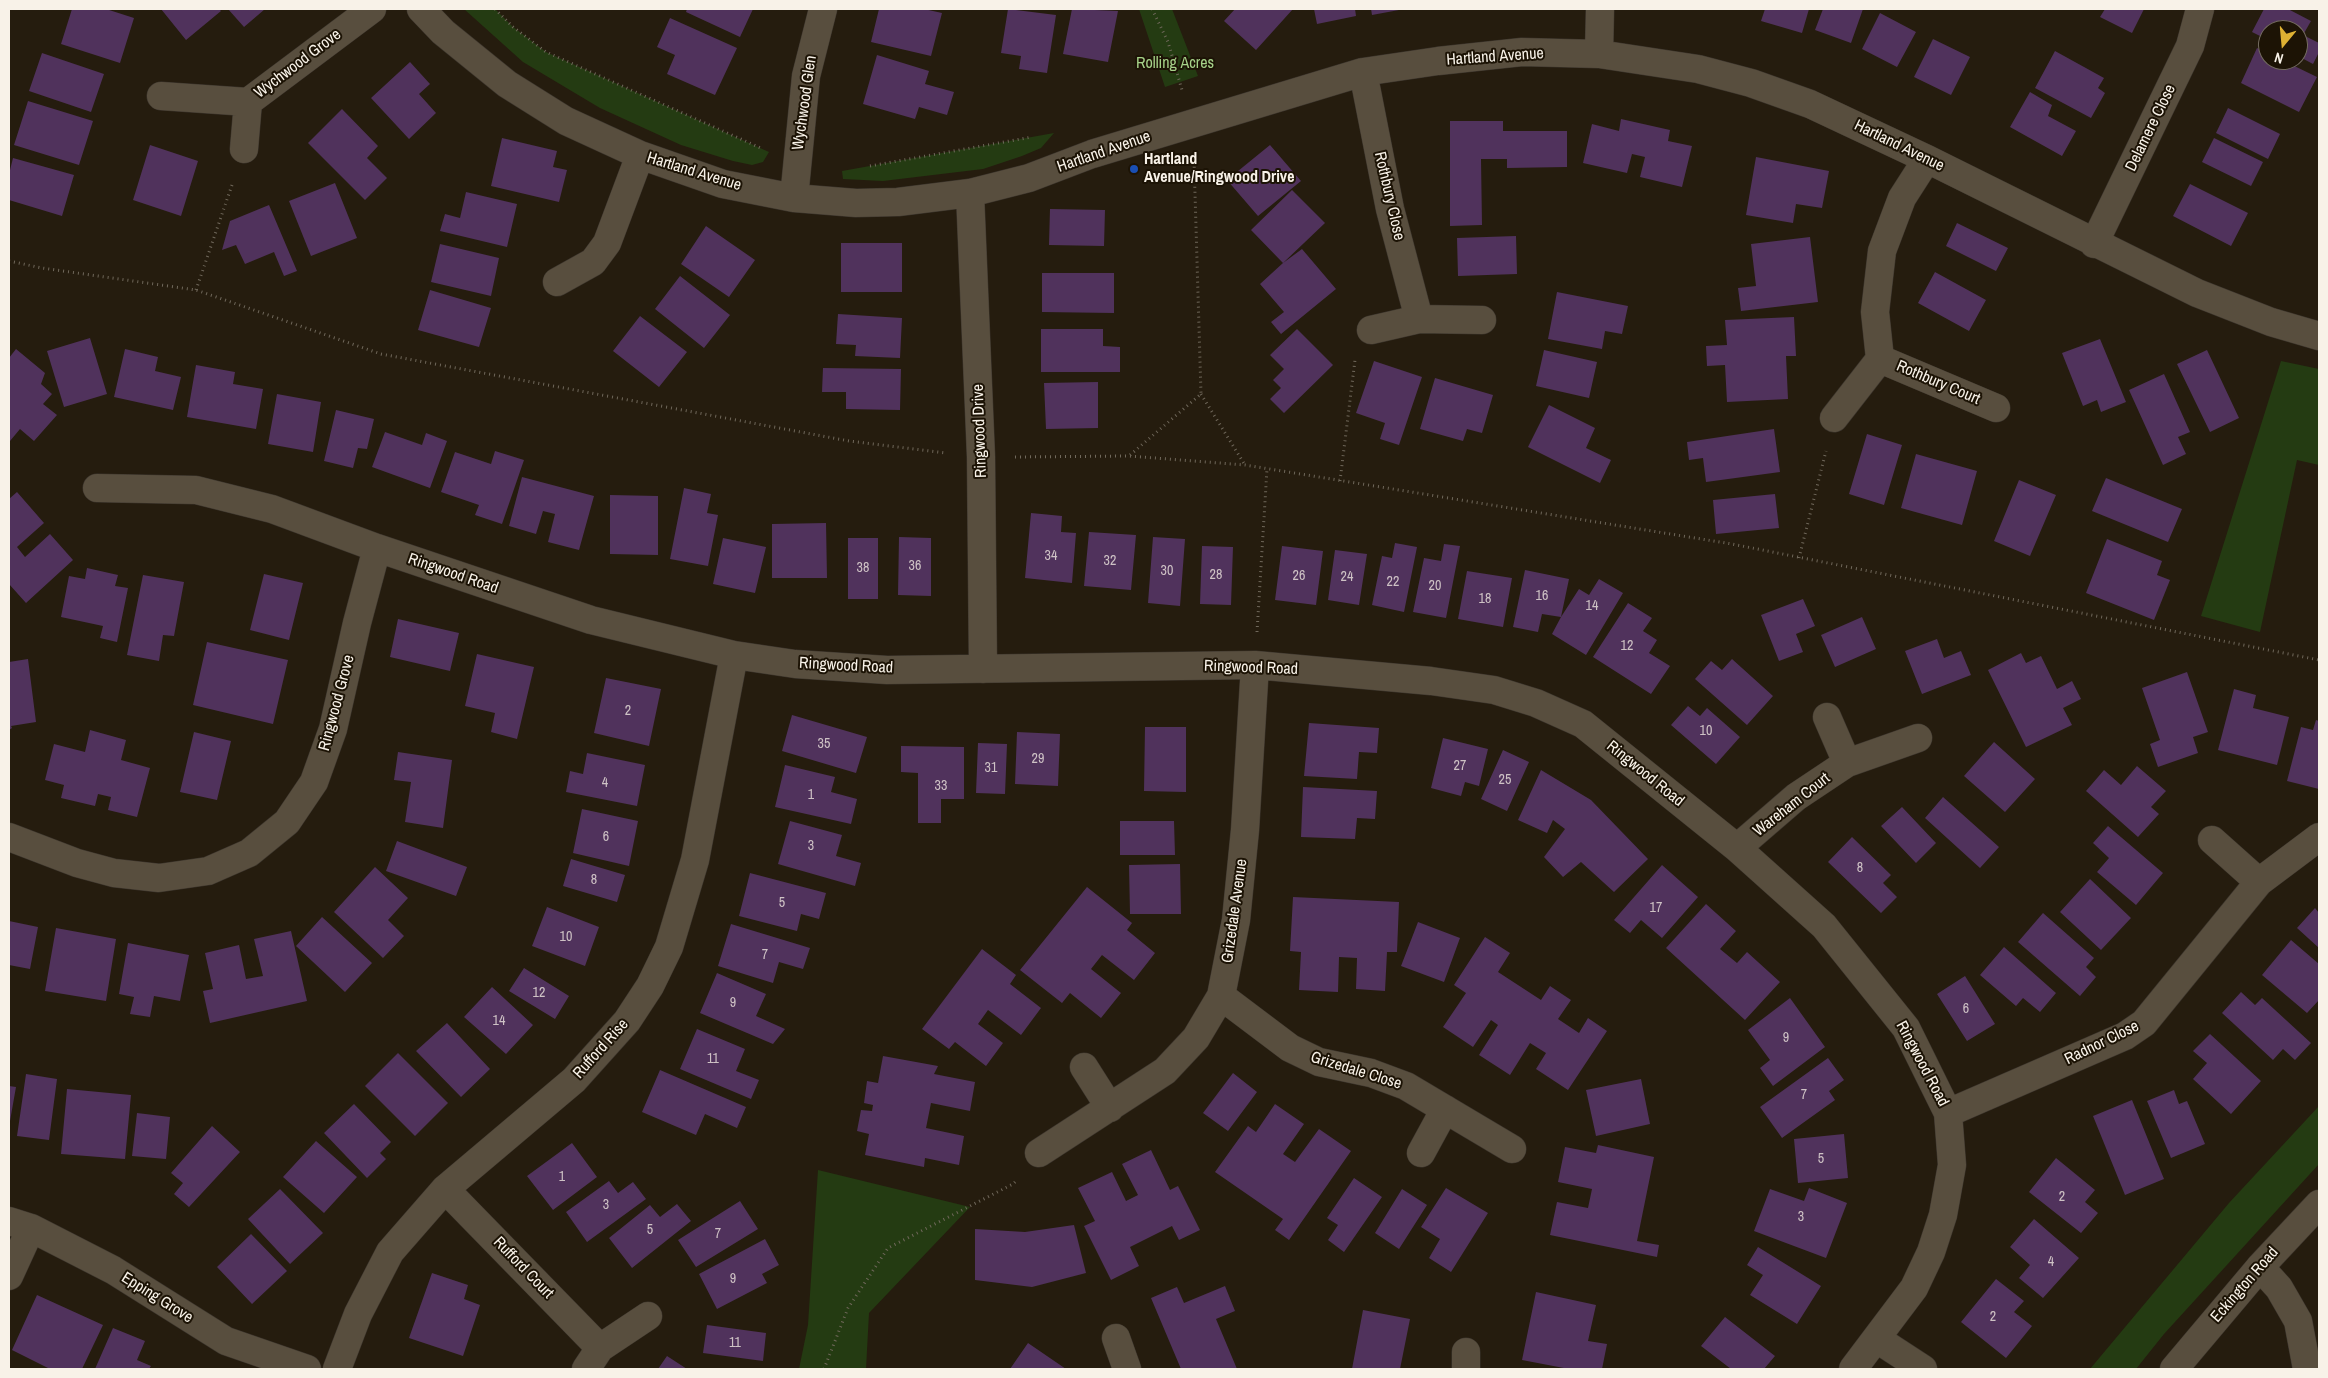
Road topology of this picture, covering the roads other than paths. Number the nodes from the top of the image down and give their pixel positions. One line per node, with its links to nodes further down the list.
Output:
1 (372, 9): 9 (street, Wychwood Grove)
2 (421, 9): 11 (street, Hartland Avenue)
3 (823, 9): 14 (street, Wychwood Glen)
4 (1600, 9): 6 (street)
5 (2200, 9): 15 (street, Delamere Close)
6 (1599, 54): 7 (street, Hartland Avenue); 12 (street, Hartland Avenue)
7 (1363, 72): 13 (street, Hartland Avenue); 17 (street, Rothbury Close)
8 (161, 96): 9 (street, Wychwood Grove)
9 (248, 102): 10 (street, Wychwood Grove)
10 (244, 149)
11 (640, 155): 14 (street, Hartland Avenue); 16 (street, Hartland Avenue)
12 (1927, 159): 15 (street, Hartland Avenue); 21 (street, Rothbury Court)
13 (970, 193): 14 (street, Hartland Avenue); 28 (street, Ringwood Drive)
14 (794, 198)
15 (2094, 244): 20 (street, Hartland Avenue)
16 (557, 282)
17 (1419, 319): 18 (street); 19 (street)
18 (1482, 320)
19 (1371, 330)
20 (2319, 336)
21 (1880, 359): 22 (street, Rothbury Court); 23 (street, Rothbury Court)
22 (1996, 408)
23 (1834, 418)
24 (97, 488): 25 (street, Ringwood Road)
25 (377, 548): 26 (street, Ringwood Road); 33 (street, Ringwood Grove)
26 (734, 655): 28 (street, Ringwood Road); 45 (street, Rufford Rise)
27 (1255, 665): 28 (street, Ringwood Road); 35 (street, Ringwood Road); 37 (street, Grizedale Avenue)
28 (983, 669)
29 (1827, 717): 31 (street, Wareham Court)
30 (1918, 738): 31 (street, Wareham Court)
31 (1848, 763): 35 (street, Wareham Court)
32 (2319, 837): 36 (street, Radnor Close)
33 (9, 838)
34 (2212, 840): 36 (street)
35 (1737, 848): 41 (street, Ringwood Road)
36 (2259, 882): 41 (street, Radnor Close)
37 (1221, 996): 39 (street, Grizedale Avenue); 40 (street, Grizedale Close)
38 (1084, 1066): 39 (street)
39 (1110, 1108): 43 (street, Grizedale Avenue)
40 (1445, 1109): 42 (street, Grizedale Close); 44 (street)
41 (1948, 1113): 52 (street, Ringwood Road)
42 (1512, 1149)
43 (1039, 1153)
44 (1421, 1153)
45 (445, 1189): 53 (street, Rufford Court); 55 (street, Rufford Rise)
46 (2319, 1204): 48 (street, Eckington Road)
47 (20, 1225): 49 (street); 54 (street, Epping Grove)
48 (2260, 1266): 59 (street, Eckington Road); 60 (street)
49 (9, 1276)
50 (648, 1316): 53 (street, Rufford Court)
51 (1116, 1338): 56 (street)
52 (1877, 1339): 57 (street, Ringwood Road); 58 (street)
53 (593, 1359)
54 (307, 1369)
55 (337, 1369)
56 (1127, 1369)
57 (1854, 1369)
58 (1923, 1369)
59 (2174, 1369)
60 (2307, 1369)

